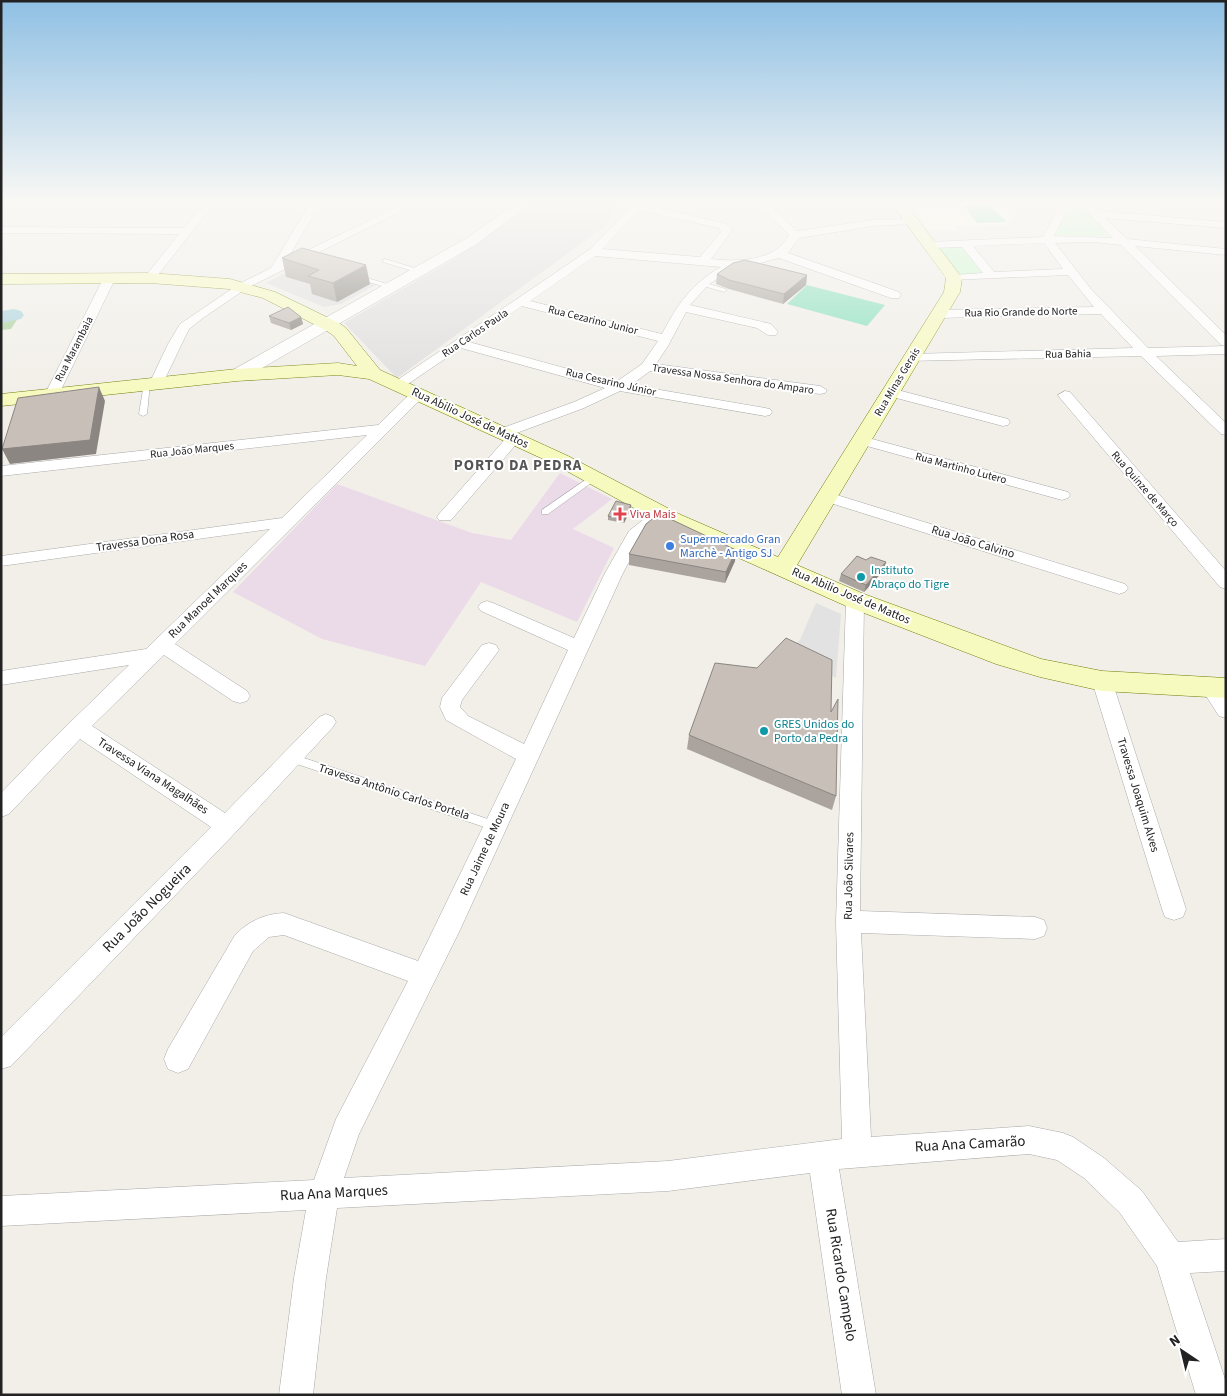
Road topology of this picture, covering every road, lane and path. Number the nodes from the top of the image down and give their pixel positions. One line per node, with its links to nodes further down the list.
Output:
1 (160, 265): 19 (street)
2 (278, 265): 13 (street)
3 (287, 265): 13 (street)
4 (399, 265): 14 (lane)
5 (429, 265): 14 (street)
6 (574, 265): 27 (street, Rua Carlos Paula)
7 (735, 265): 22 (street)
8 (811, 265): 26 (street)
9 (945, 265): 20 (main road)
10 (982, 265): 17 (street)
11 (1065, 265): 15 (street)
12 (1148, 265): 34 (street)
13 (275, 271): 23 (street)
14 (419, 271): 24 (street)
15 (1070, 272): 17 (street); 29 (street)
16 (353, 275): 24 (lane)
17 (991, 276): 20 (street)
18 (110, 278): 19 (main road); 21 (main road); 47 (street, Rua Marambaia)
19 (150, 278): 23 (main road)
20 (954, 278): 30 (main road, Rua Minas Gerais)
21 (1, 279)
22 (702, 284): 25 (lane); 28 (street)
23 (243, 286): 31 (main road); 42 (street)
24 (392, 287): 31 (street)
25 (724, 290)
26 (895, 295)
27 (521, 302): 33 (street, Rua Cezarino Junior); 35 (street, Rua Carlos Paula)
28 (682, 307): 32 (street); 33 (street)
29 (1103, 310): 30 (street, Rua Rio Grande do Norte); 37 (street)
30 (938, 314): 38 (main road, Rua Minas Gerais)
31 (327, 323): 40 (street); 41 (main road)
32 (772, 332)
33 (666, 339): 39 (street)
34 (1226, 342)
35 (459, 343): 43 (street, Rua Carlos Paula); 44 (street, Rua Cesarino Júnior)
36 (1226, 350): 37 (street, Rua Bahia)
37 (1144, 352): 38 (street, Rua Bahia); 55 (street)
38 (911, 358): 46 (main road, Rua Minas Gerais)
39 (647, 367): 44 (street); 45 (street, Travessa Nossa Senhora do Amparo)
40 (237, 374): 41 (main road, Rua Abilio José de Mattos); 42 (main road, Rua Abilio José de Mattos)
41 (373, 374): 43 (main road, Rua Abilio José de Mattos)
42 (152, 382): 47 (main road, Rua Abilio José de Mattos); 52 (lane)
43 (397, 384): 48 (main road, Rua Abilio José de Mattos)
44 (618, 387): 51 (street, Rua Cesarino Júnior); 56 (street)
45 (820, 390)
46 (890, 392): 53 (street); 57 (main road, Rua Minas Gerais)
47 (52, 394): 50 (main road, Rua Abilio José de Mattos)
48 (418, 394): 54 (street, Rua Manoel Marques); 56 (main road, Rua Abilio José de Mattos)
49 (1065, 395): 68 (street, Rua Quinze de Março)
50 (1, 400)
51 (765, 412)
52 (143, 414)
53 (1002, 422)
54 (383, 429): 58 (street, Rua João Marques); 65 (street, Rua Manoel Marques)
55 (1226, 431)
56 (508, 435): 59 (main road, Rua Abilio José de Mattos); 64 (street)
57 (861, 440): 60 (street, Rua Martinho Lutero); 61 (main road, Rua Minas Gerais)
58 (1, 471)
59 (594, 478): 62 (lane); 63 (main road, Rua Abilio José de Mattos)
60 (1062, 495)
61 (826, 497): 67 (main road, Rua Minas Gerais); 69 (street, Rua João Calvino)
62 (545, 512)
63 (660, 514): 67 (main road, Rua Abilio José de Mattos); 72 (street, Rua Jaime de Moura)
64 (445, 517)
65 (288, 522): 66 (street, Travessa Dona Rosa); 73 (street, Rua Manoel Marques)
66 (1, 561)
67 (784, 567): 70 (main road, Rua Abilio José de Mattos)
68 (1226, 583)
69 (1119, 588)
70 (855, 600): 76 (main road, Rua Abilio José de Mattos); 88 (street, Rua João Silvares)
71 (488, 607): 72 (street)
72 (579, 647): 82 (street, Rua Jaime de Moura)
73 (157, 650): 75 (street); 78 (street); 81 (street, Rua Manoel Marques)
74 (489, 650): 82 (street)
75 (1, 678)
76 (1102, 681): 77 (main road, Rua Abilio José de Mattos); 87 (street, Travessa Joaquim Alves)
77 (1218, 688): 79 (street)
78 (240, 696)
79 (1226, 711)
80 (326, 722): 83 (street, Rua João Nogueira)
81 (78, 727): 84 (street, Rua Manoel Marques); 85 (street, Travessa Viana Magalhães)
82 (529, 756): 86 (street, Rua Jaime de Moura)
83 (292, 758): 85 (street, Rua João Nogueira); 86 (lane, Travessa Antônio Carlos Portela)
84 (1, 808)
85 (227, 826): 91 (street, Rua João Nogueira)
86 (496, 826): 90 (street, Rua Jaime de Moura)
87 (1174, 909)
88 (848, 922): 89 (street); 93 (street, Rua João Silvares)
89 (1036, 928)
90 (424, 975): 92 (street); 96 (street, Rua Jaime de Moura)
91 (1, 1056)
92 (178, 1059)
93 (858, 1152): 94 (street, Rua Ana Camarão); 99 (street, Rua Ana Camarão)
94 (822, 1156): 95 (street, Rua Ana Camarão); 101 (street, Rua Ricardo Campelo)
95 (668, 1176): 96 (street, Rua Ana Marques)
96 (324, 1194): 97 (street, Rua Ana Marques); 100 (street, Rua Jaime de Moura)
97 (1, 1211)
98 (1226, 1255): 99 (street)
99 (1170, 1258): 102 (street, Rua Ana Camarão)
100 (296, 1395)
101 (859, 1395)
102 (1213, 1395)

